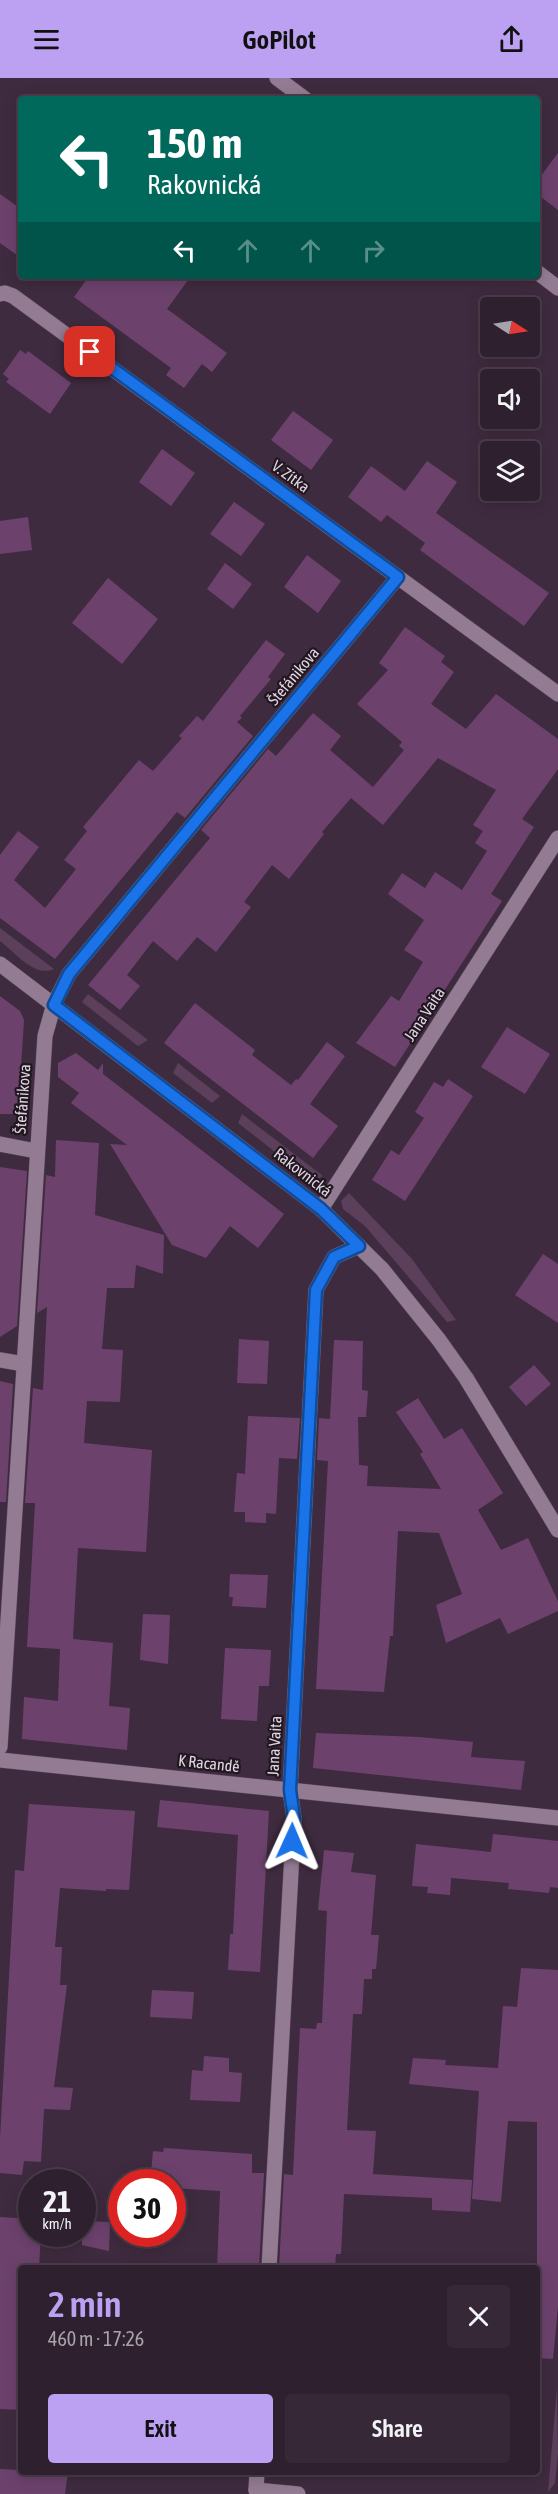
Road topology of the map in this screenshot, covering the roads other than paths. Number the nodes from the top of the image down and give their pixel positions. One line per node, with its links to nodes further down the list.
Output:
1 (277, 78): 2 (street)
2 (301, 96)
3 (540, 274): 4 (street)
4 (558, 288)
5 (0, 294): 6 (street, V. Zítka)
6 (398, 577): 7 (street, V. Zítka); 10 (street, Štefánikova)
7 (558, 694)
8 (558, 838): 13 (street, Jana Vaita)
9 (0, 964): 10 (street, Rakovnická)
10 (54, 1005): 12 (street, Štefánikova); 13 (street, Rakovnická)
11 (0, 1144): 12 (street)
12 (36, 1151): 16 (street, Štefánikova)
13 (321, 1209): 14 (street, Rakovnická)
14 (359, 1246): 17 (street, Rakovnická); 21 (street, Jana Vaita)
15 (0, 1359): 16 (street)
16 (24, 1364): 18 (street, Štefánikova)
17 (558, 1530)
18 (5, 1573): 19 (street, Štefánikova)
19 (0, 1747)
20 (0, 1760): 21 (street, K Racandě)
21 (290, 1790): 22 (street, K Racandě); 23 (street, Jana Vaita)
22 (558, 1818)
23 (269, 2265)
24 (257, 2475): 25 (street)
25 (257, 2492): 26 (street)
26 (298, 2494)

